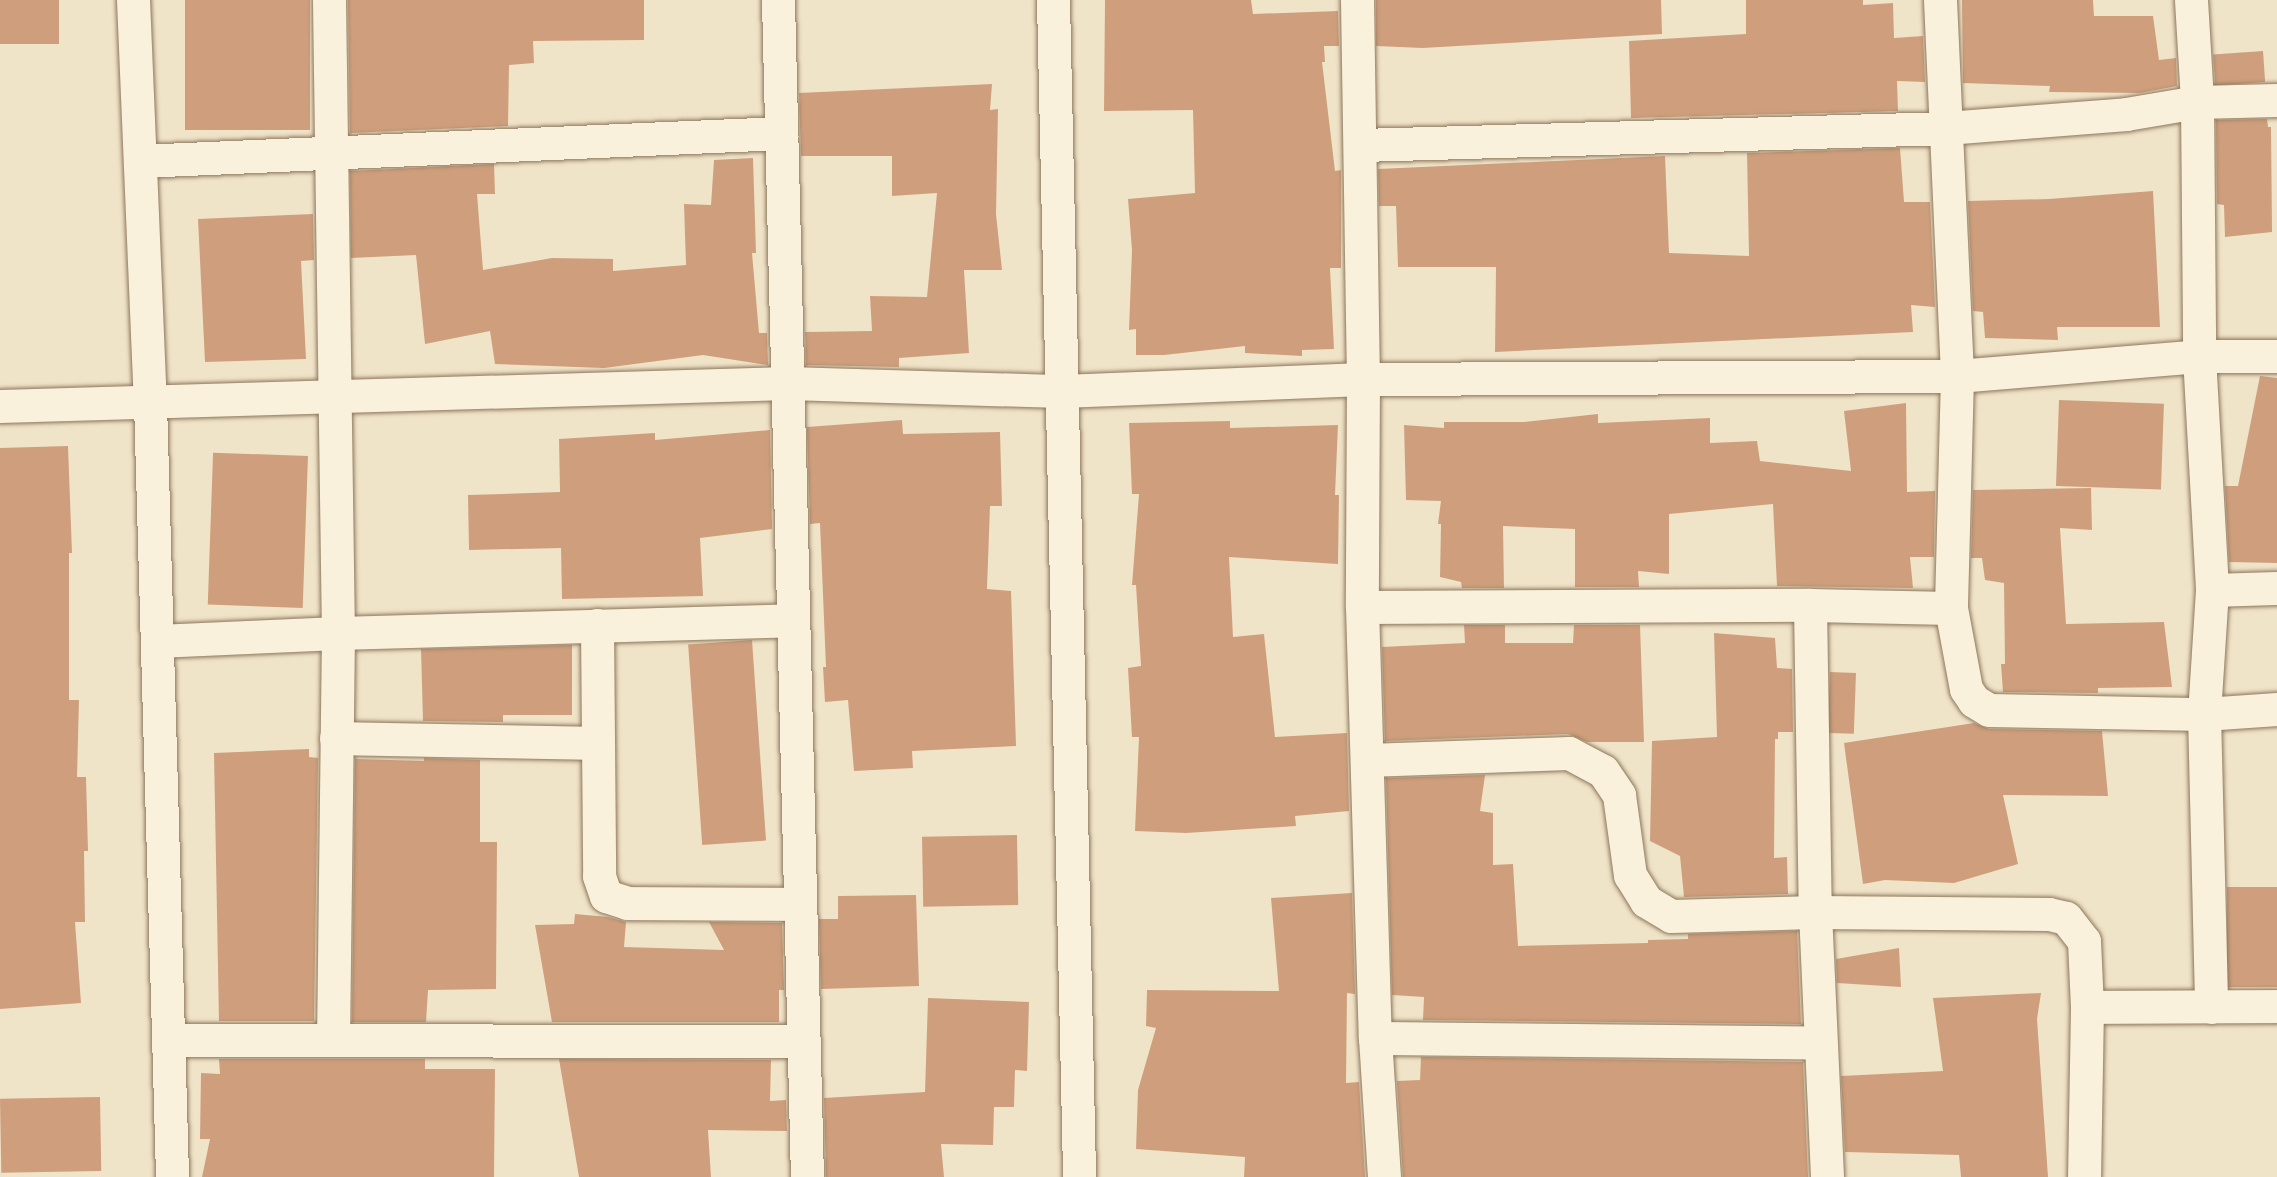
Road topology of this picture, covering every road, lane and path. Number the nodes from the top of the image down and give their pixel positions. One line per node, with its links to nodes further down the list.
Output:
1 (133, 0): 14 (street)
2 (329, 0): 13 (street)
3 (778, 0): 11 (street)
4 (1053, 0): 20 (street)
5 (1357, 0): 12 (street)
6 (1940, 0): 10 (street)
7 (2191, 0): 9 (street)
8 (2277, 100): 9 (street)
9 (2197, 102): 10 (street); 15 (street)
10 (1946, 128): 12 (street); 17 (street)
11 (781, 133): 13 (street); 19 (street)
12 (1361, 145): 18 (street)
13 (332, 153): 14 (street); 21 (street)
14 (140, 161): 22 (street)
15 (2199, 356): 16 (street); 17 (street); 25 (street)
16 (2277, 356)
17 (1957, 376): 18 (street); 28 (street)
18 (1363, 380): 20 (street); 27 (street)
19 (788, 383): 20 (street); 21 (street); 29 (street)
20 (1062, 391): 50 (street)
21 (333, 397): 22 (street); 31 (street)
22 (150, 402): 23 (street); 32 (street)
23 (0, 406)
24 (2277, 588): 25 (street)
25 (2212, 590): 34 (street)
26 (1810, 604): 27 (street); 28 (street); 39 (street)
27 (1362, 606): 37 (street)
28 (1951, 608): 34 (street)
29 (793, 620): 30 (street); 38 (street)
30 (597, 625): 31 (street); 36 (street)
31 (338, 633): 32 (street); 35 (street)
32 (157, 641): 45 (street)
33 (2277, 709): 34 (street)
34 (2204, 714): 42 (street)
35 (336, 738): 36 (street); 44 (street)
36 (597, 743): 38 (street)
37 (1368, 760): 39 (street); 43 (street)
38 (800, 904): 46 (street)
39 (1815, 912): 41 (street); 47 (street)
40 (2277, 1006): 42 (street)
41 (2087, 1007): 42 (street); 53 (street)
42 (2211, 1007)
43 (1375, 1038): 47 (street); 51 (street)
44 (333, 1039): 45 (street); 46 (street)
45 (168, 1040): 48 (street)
46 (803, 1041): 49 (street)
47 (1819, 1043): 52 (street)
48 (172, 1177)
49 (807, 1177)
50 (1078, 1177)
51 (1384, 1177)
52 (1827, 1177)
53 (2084, 1177)

